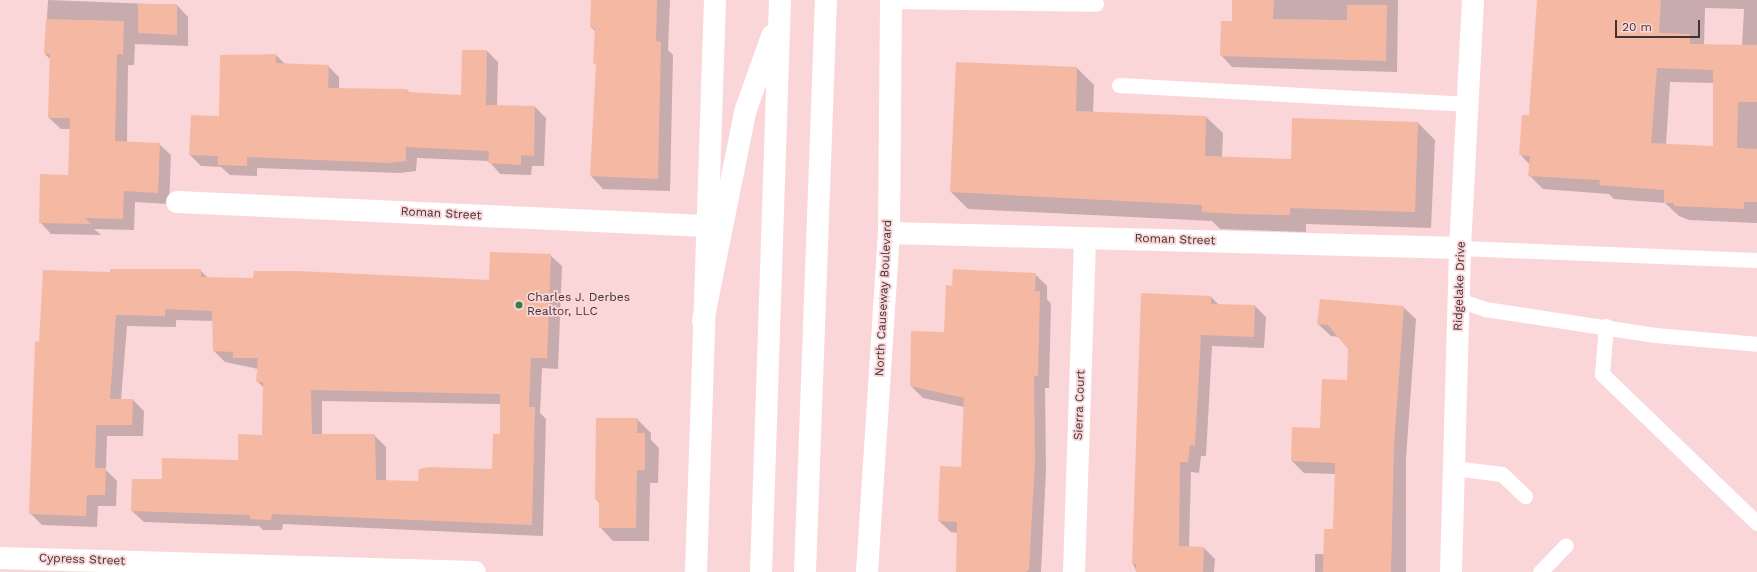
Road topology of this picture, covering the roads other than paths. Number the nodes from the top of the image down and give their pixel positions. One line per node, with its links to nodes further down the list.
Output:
1 (715, 0): 10 (main road)
2 (826, 0): 27 (main road)
3 (1473, 0): 8 (main road, Ridgelake Drive)
4 (891, 1): 5 (lane); 11 (main road, North Causeway Boulevard)
5 (1096, 4)
6 (780, 8): 16 (main road); 26 (main road)
7 (1119, 85): 8 (lane)
8 (1468, 104): 13 (main road, Ridgelake Drive)
9 (177, 202): 10 (main road, Roman Street)
10 (706, 226): 16 (main road)
11 (889, 232): 12 (main road, Roman Street); 28 (main road, North Causeway Boulevard)
12 (1085, 238): 13 (main road, Roman Street); 29 (main road, Sierra Court)
13 (1460, 248): 14 (lane); 15 (main road, Ridgelake Drive)
14 (1757, 260)
15 (1459, 300): 17 (lane); 19 (main road, Ridgelake Drive)
16 (703, 321): 25 (main road)
17 (1606, 326): 18 (lane); 21 (lane)
18 (1757, 344)
19 (1454, 468): 20 (lane); 30 (main road, Ridgelake Drive)
20 (1525, 496)
21 (1757, 523)
22 (1566, 545): 31 (lane)
23 (0, 558): 24 (main road, Cypress Street)
24 (475, 572)
25 (696, 572)
26 (760, 572)
27 (805, 572)
28 (867, 572)
29 (1074, 572)
30 (1452, 572)
31 (1540, 572)

